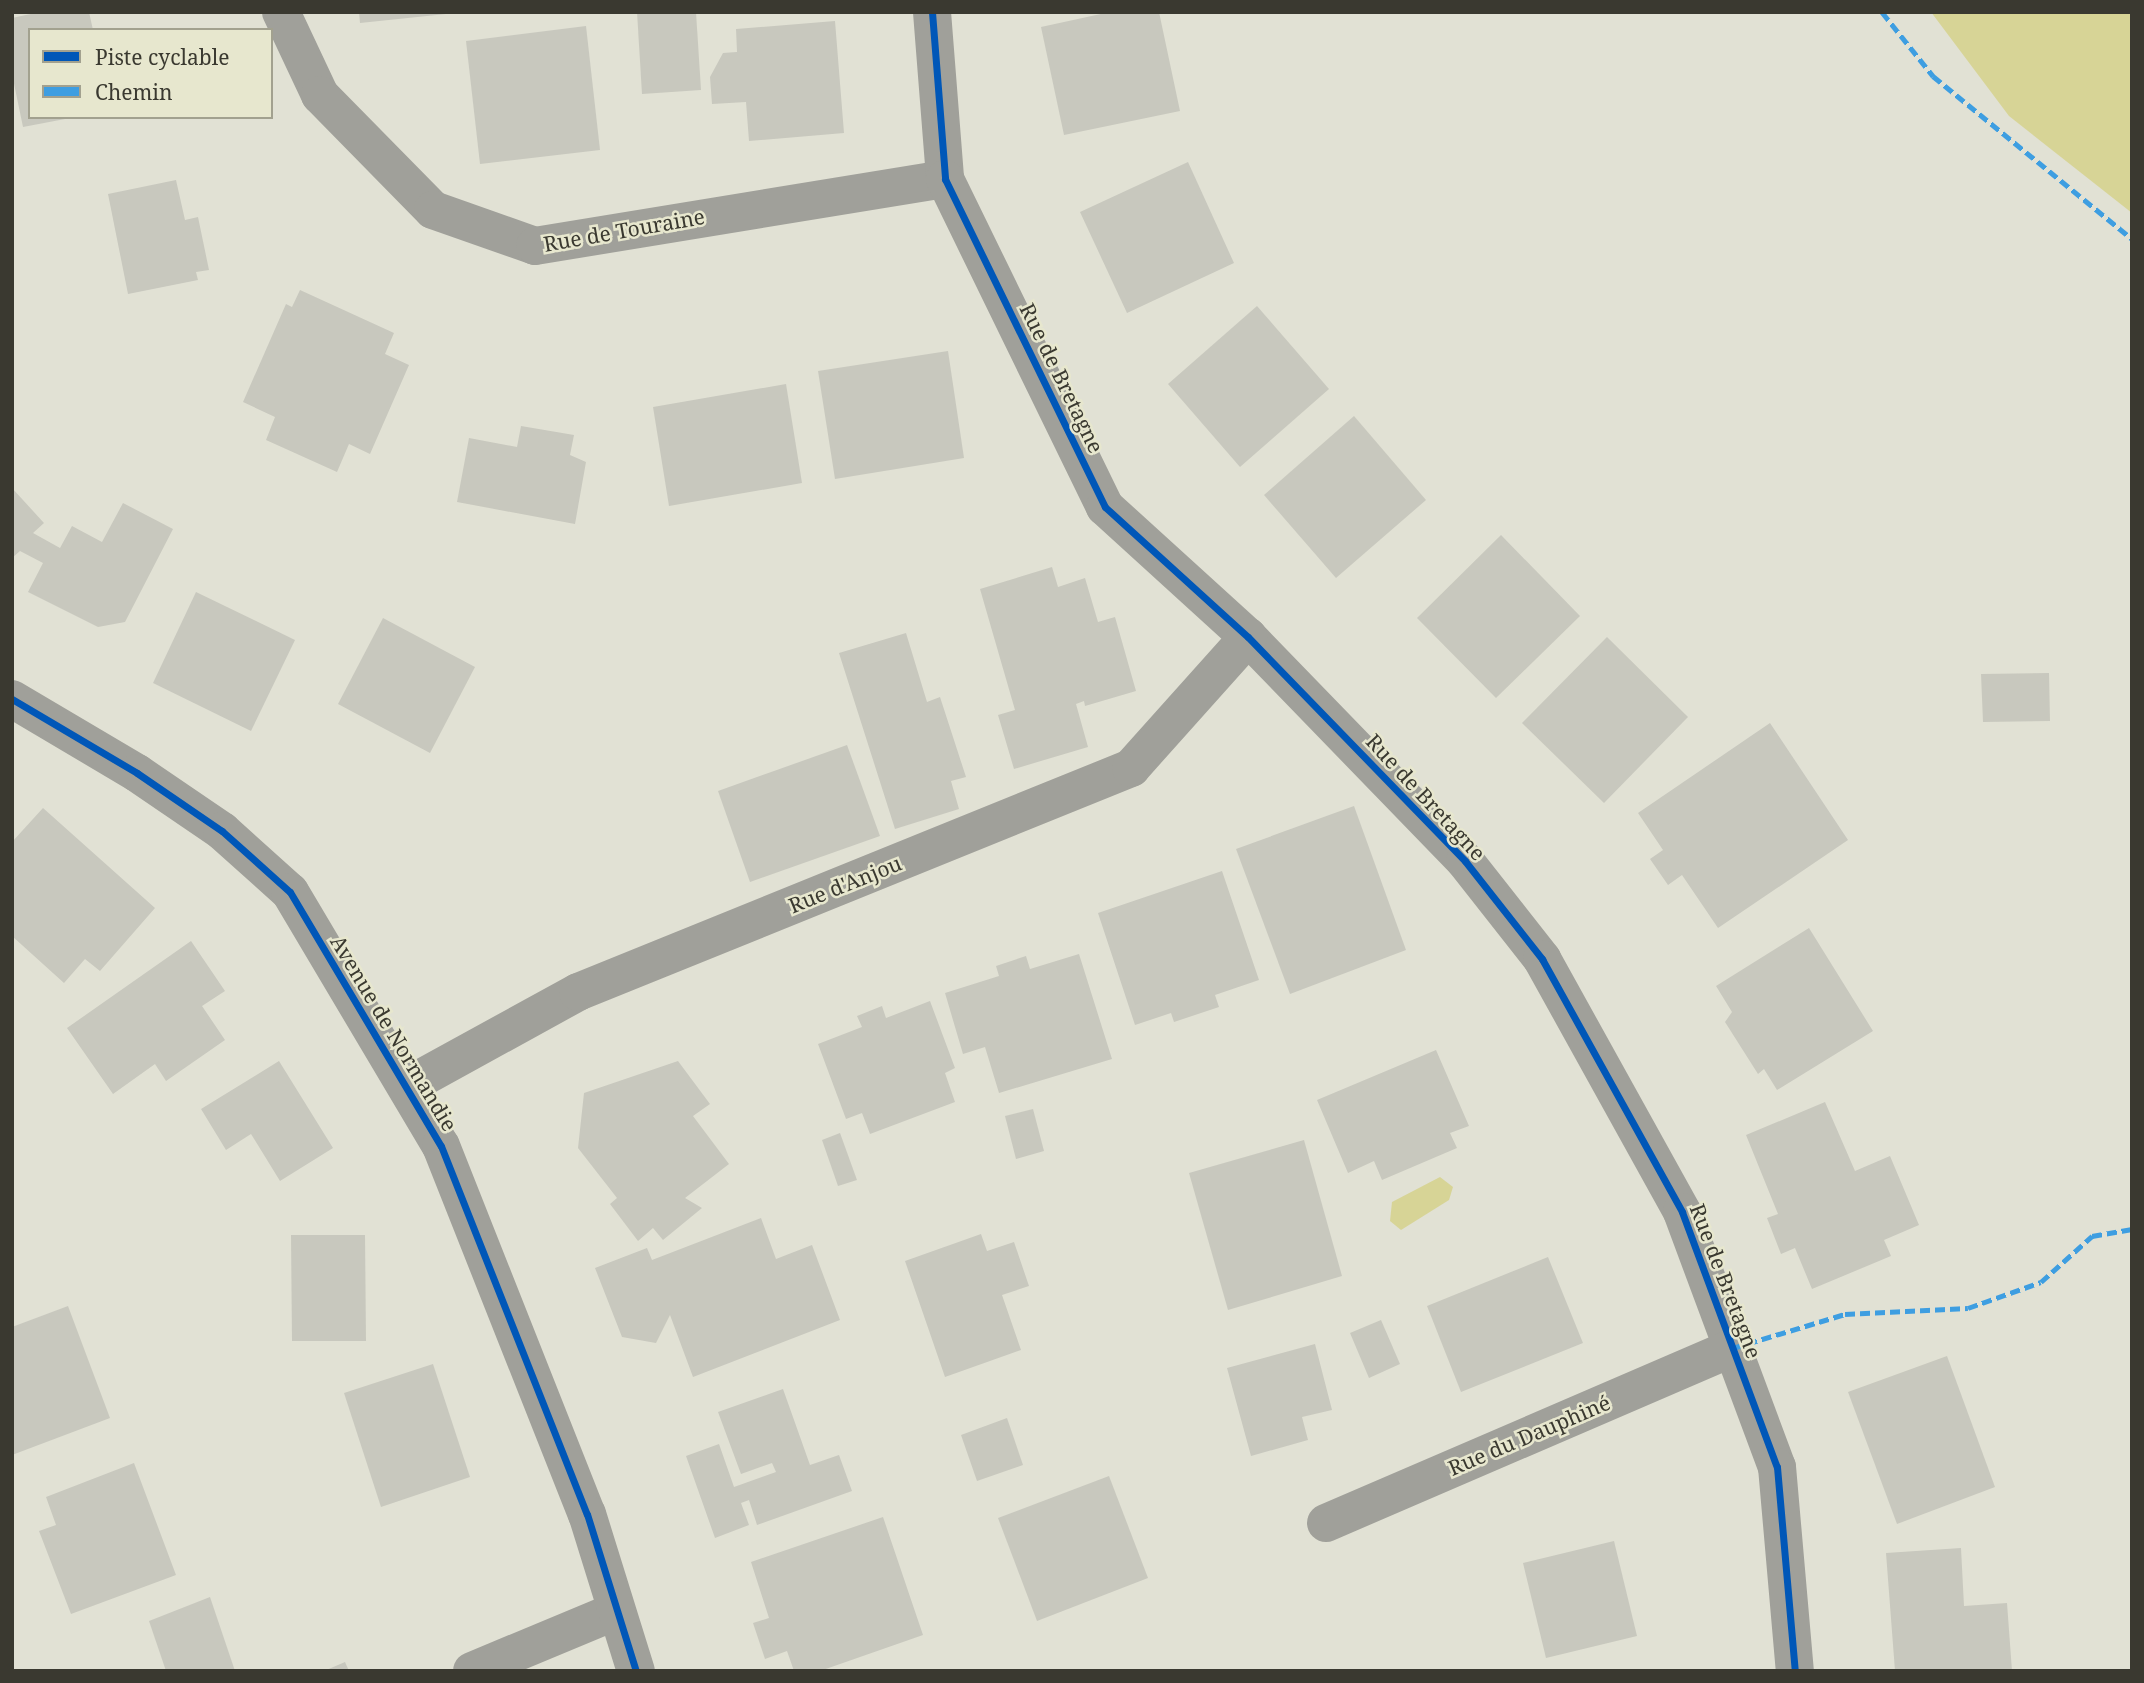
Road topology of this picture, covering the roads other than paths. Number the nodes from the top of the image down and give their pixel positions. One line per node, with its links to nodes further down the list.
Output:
1 (281, 12): 3 (street, Rue de Touraine)
2 (932, 12): 3 (street, Rue de Bretagne)
3 (945, 179): 4 (street, Rue de Bretagne)
4 (1248, 637): 6 (street, Rue d'Anjou); 7 (street, Rue de Bretagne)
5 (12, 699): 6 (street, Avenue de Normandie)
6 (407, 1086): 9 (street, Avenue de Normandie)
7 (1733, 1348): 8 (street, Rue du Dauphiné); 12 (street, Rue de Bretagne)
8 (1326, 1523)
9 (616, 1611): 10 (street); 11 (street, Avenue de Normandie)
10 (471, 1671)
11 (636, 1671)
12 (1795, 1671)

